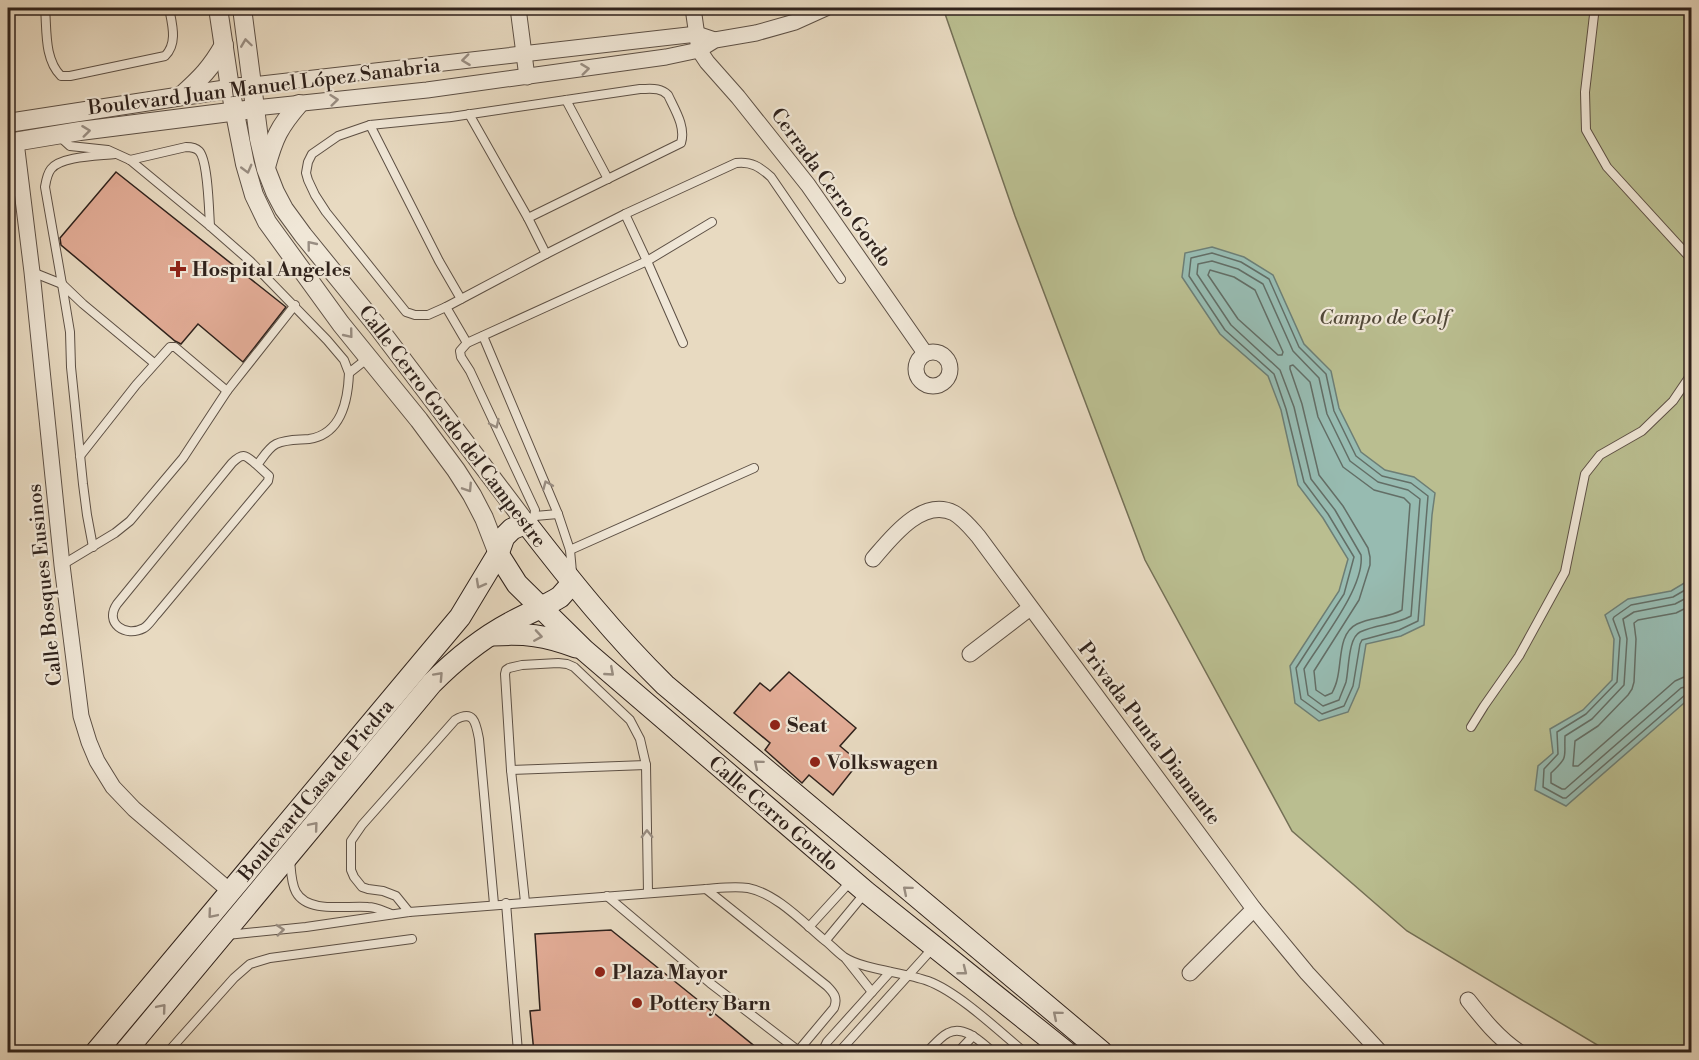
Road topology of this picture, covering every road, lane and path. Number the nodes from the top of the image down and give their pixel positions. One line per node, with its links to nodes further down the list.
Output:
1 (45, 8): 2 (lane)
2 (169, 8)
3 (218, 8): 11 (street, Calle Cerro Gordo del Campestre)
4 (242, 8): 15 (street, Calle Cerro Gordo del Campestre, one-way to 4)
5 (518, 8): 13 (street)
6 (693, 8): 9 (street)
7 (826, 8): 10 (street)
8 (1593, 8): 36 (lane)
9 (697, 34): 10 (street); 12 (street); 13 (street, Boulevard Juan Manuel López Sanabria)
10 (715, 40): 12 (street)
11 (224, 45): 16 (street, Calle Cerro Gordo del Campestre); 17 (street)
12 (699, 50): 14 (street, Boulevard Juan Manuel López Sanabria, one-way to 12); 47 (street, Cerrada Cerro Gordo)
13 (524, 53): 14 (street); 15 (street, Boulevard Juan Manuel López Sanabria, one-way to 15)
14 (527, 76): 19 (street, Boulevard Juan Manuel López Sanabria, one-way to 14)
15 (252, 85): 16 (street, Boulevard Juan Manuel López Sanabria); 20 (street, Calle Cerro Gordo del Campestre)
16 (230, 88): 17 (street, Boulevard Juan Manuel López Sanabria); 21 (street, Calle Cerro Gordo del Campestre)
17 (181, 97): 23 (street, Boulevard Juan Manuel López Sanabria)
18 (566, 100): 22 (lane); 30 (lane); 30 (lane)
19 (299, 104): 20 (street, Boulevard Juan Manuel López Sanabria); 29 (street)
20 (255, 108): 21 (street, Boulevard Juan Manuel López Sanabria); 29 (street, Calle Cerro Gordo del Campestre)
21 (234, 112): 25 (street, Boulevard Juan Manuel López Sanabria, one-way to 21); 48 (street, Calle Cerro Gordo del Campestre, one-way to 48)
22 (469, 114): 24 (lane); 32 (lane)
23 (8, 123)
24 (370, 125): 41 (lane); 43 (lane)
25 (58, 135): 26 (street, Boulevard Juan Manuel López Sanabria); 27 (lane)
26 (12, 143): 38 (street, Calle Bosques Eusinos)
27 (119, 154): 28 (lane); 40 (lane)
28 (130, 160): 34 (lane); 34 (lane)
29 (266, 169): 57 (street, Calle Cerro Gordo del Campestre, one-way to 29)
30 (608, 179): 32 (lane)
31 (625, 214): 35 (lane); 37 (lane); 39 (lane)
32 (528, 218): 35 (lane)
33 (712, 222): 37 (lane)
34 (210, 226): 42 (lane)
35 (546, 254): 41 (lane)
36 (1692, 260)
37 (648, 261): 44 (lane); 46 (lane)
38 (32, 272): 40 (lane); 62 (street, Calle Bosques Eusinos)
39 (841, 279)
40 (62, 284): 49 (lane); 53 (lane)
41 (461, 299): 43 (lane)
42 (295, 305): 50 (lane); 52 (lane)
43 (446, 307): 45 (lane)
44 (483, 336): 45 (lane); 56 (lane, one-way to 44)
45 (466, 343): 57 (lane, one-way to 57)
46 (683, 344)
47 (925, 353)
48 (368, 358): 50 (lane); 60 (street, Calle Cerro Gordo del Campestre, one-way to 60)
49 (154, 363): 52 (lane); 53 (lane)
50 (349, 373): 54 (lane)
51 (1692, 373): 70 (lane)
52 (227, 391): 58 (lane)
53 (80, 456): 58 (lane)
54 (257, 465): 54 (lane)
55 (754, 468): 59 (lane)
56 (558, 514): 57 (lane); 59 (lane)
57 (530, 520): 60 (main road, Boulevard Casa de Piedra); 63 (main road, Calle Cerro Gordo del Campestre)
58 (93, 547): 62 (lane)
59 (570, 550): 63 (lane)
60 (498, 554): 64 (main road, Calle Cerro Gordo); 76 (main road, Boulevard Casa de Piedra, one-way to 76)
61 (873, 559): 65 (street, Privada Punta Diamante)
62 (62, 565): 76 (street, Calle Bosques Eusinos)
63 (571, 581): 64 (main road, Boulevard Casa de Piedra); 66 (main road, Calle Cerro Gordo)
64 (541, 607): 67 (main road, Boulevard Casa de Piedra); 68 (main road, Calle Cerro Gordo)
65 (1030, 608): 69 (street); 82 (street, Privada Punta Diamante)
66 (598, 614): 68 (main road); 108 (main road, Calle Cerro Gordo, one-way to 66)
67 (489, 635): 68 (main road, one-way to 68); 73 (main road, Boulevard Casa de Piedra, one-way to 67)
68 (577, 643): 74 (main road, Calle Cerro Gordo, one-way to 74)
69 (970, 654)
70 (1471, 727)
71 (646, 765): 72 (lane); 72 (lane); 77 (lane, one-way to 71)
72 (511, 770): 79 (lane)
73 (289, 855): 84 (lane); 86 (main road, Boulevard Casa de Piedra)
74 (859, 886): 85 (lane); 88 (lane); 89 (main road, Calle Cerro Gordo)
75 (706, 889): 77 (lane); 85 (lane); 98 (lane)
76 (231, 892): 97 (main road, Boulevard Casa de Piedra, one-way to 97)
77 (648, 893): 78 (lane)
78 (607, 896): 79 (lane); 98 (lane)
79 (525, 902): 80 (lane)
80 (506, 903): 81 (lane); 100 (lane)
81 (494, 904): 83 (lane); 83 (lane)
82 (1254, 909): 92 (street); 109 (street, Privada Punta Diamante)
83 (409, 912): 84 (lane)
84 (392, 914): 86 (lane, one-way to 84)
85 (809, 927): 88 (lane)
86 (222, 936): 97 (main road, Boulevard Casa de Piedra, one-way to 86)
87 (412, 939): 99 (lane)
88 (826, 940): 90 (lane)
89 (933, 947): 93 (lane); 107 (main road, Calle Cerro Gordo, one-way to 107)
90 (844, 958): 91 (lane); 94 (lane)
91 (890, 972): 93 (lane); 94 (lane)
92 (1190, 973)
93 (908, 975): 102 (lane); 106 (lane)
94 (872, 992): 101 (lane)
95 (1468, 999): 110 (street)
96 (973, 1036): 103 (lane); 104 (lane); 105 (lane)
97 (112, 1049)
98 (799, 1052)
99 (168, 1053)
100 (518, 1053)
101 (828, 1053)
102 (839, 1053)
103 (927, 1053)
104 (958, 1053)
105 (993, 1053)
106 (1024, 1053)
107 (1066, 1053)
108 (1102, 1053)
109 (1380, 1053)
110 (1519, 1053)

